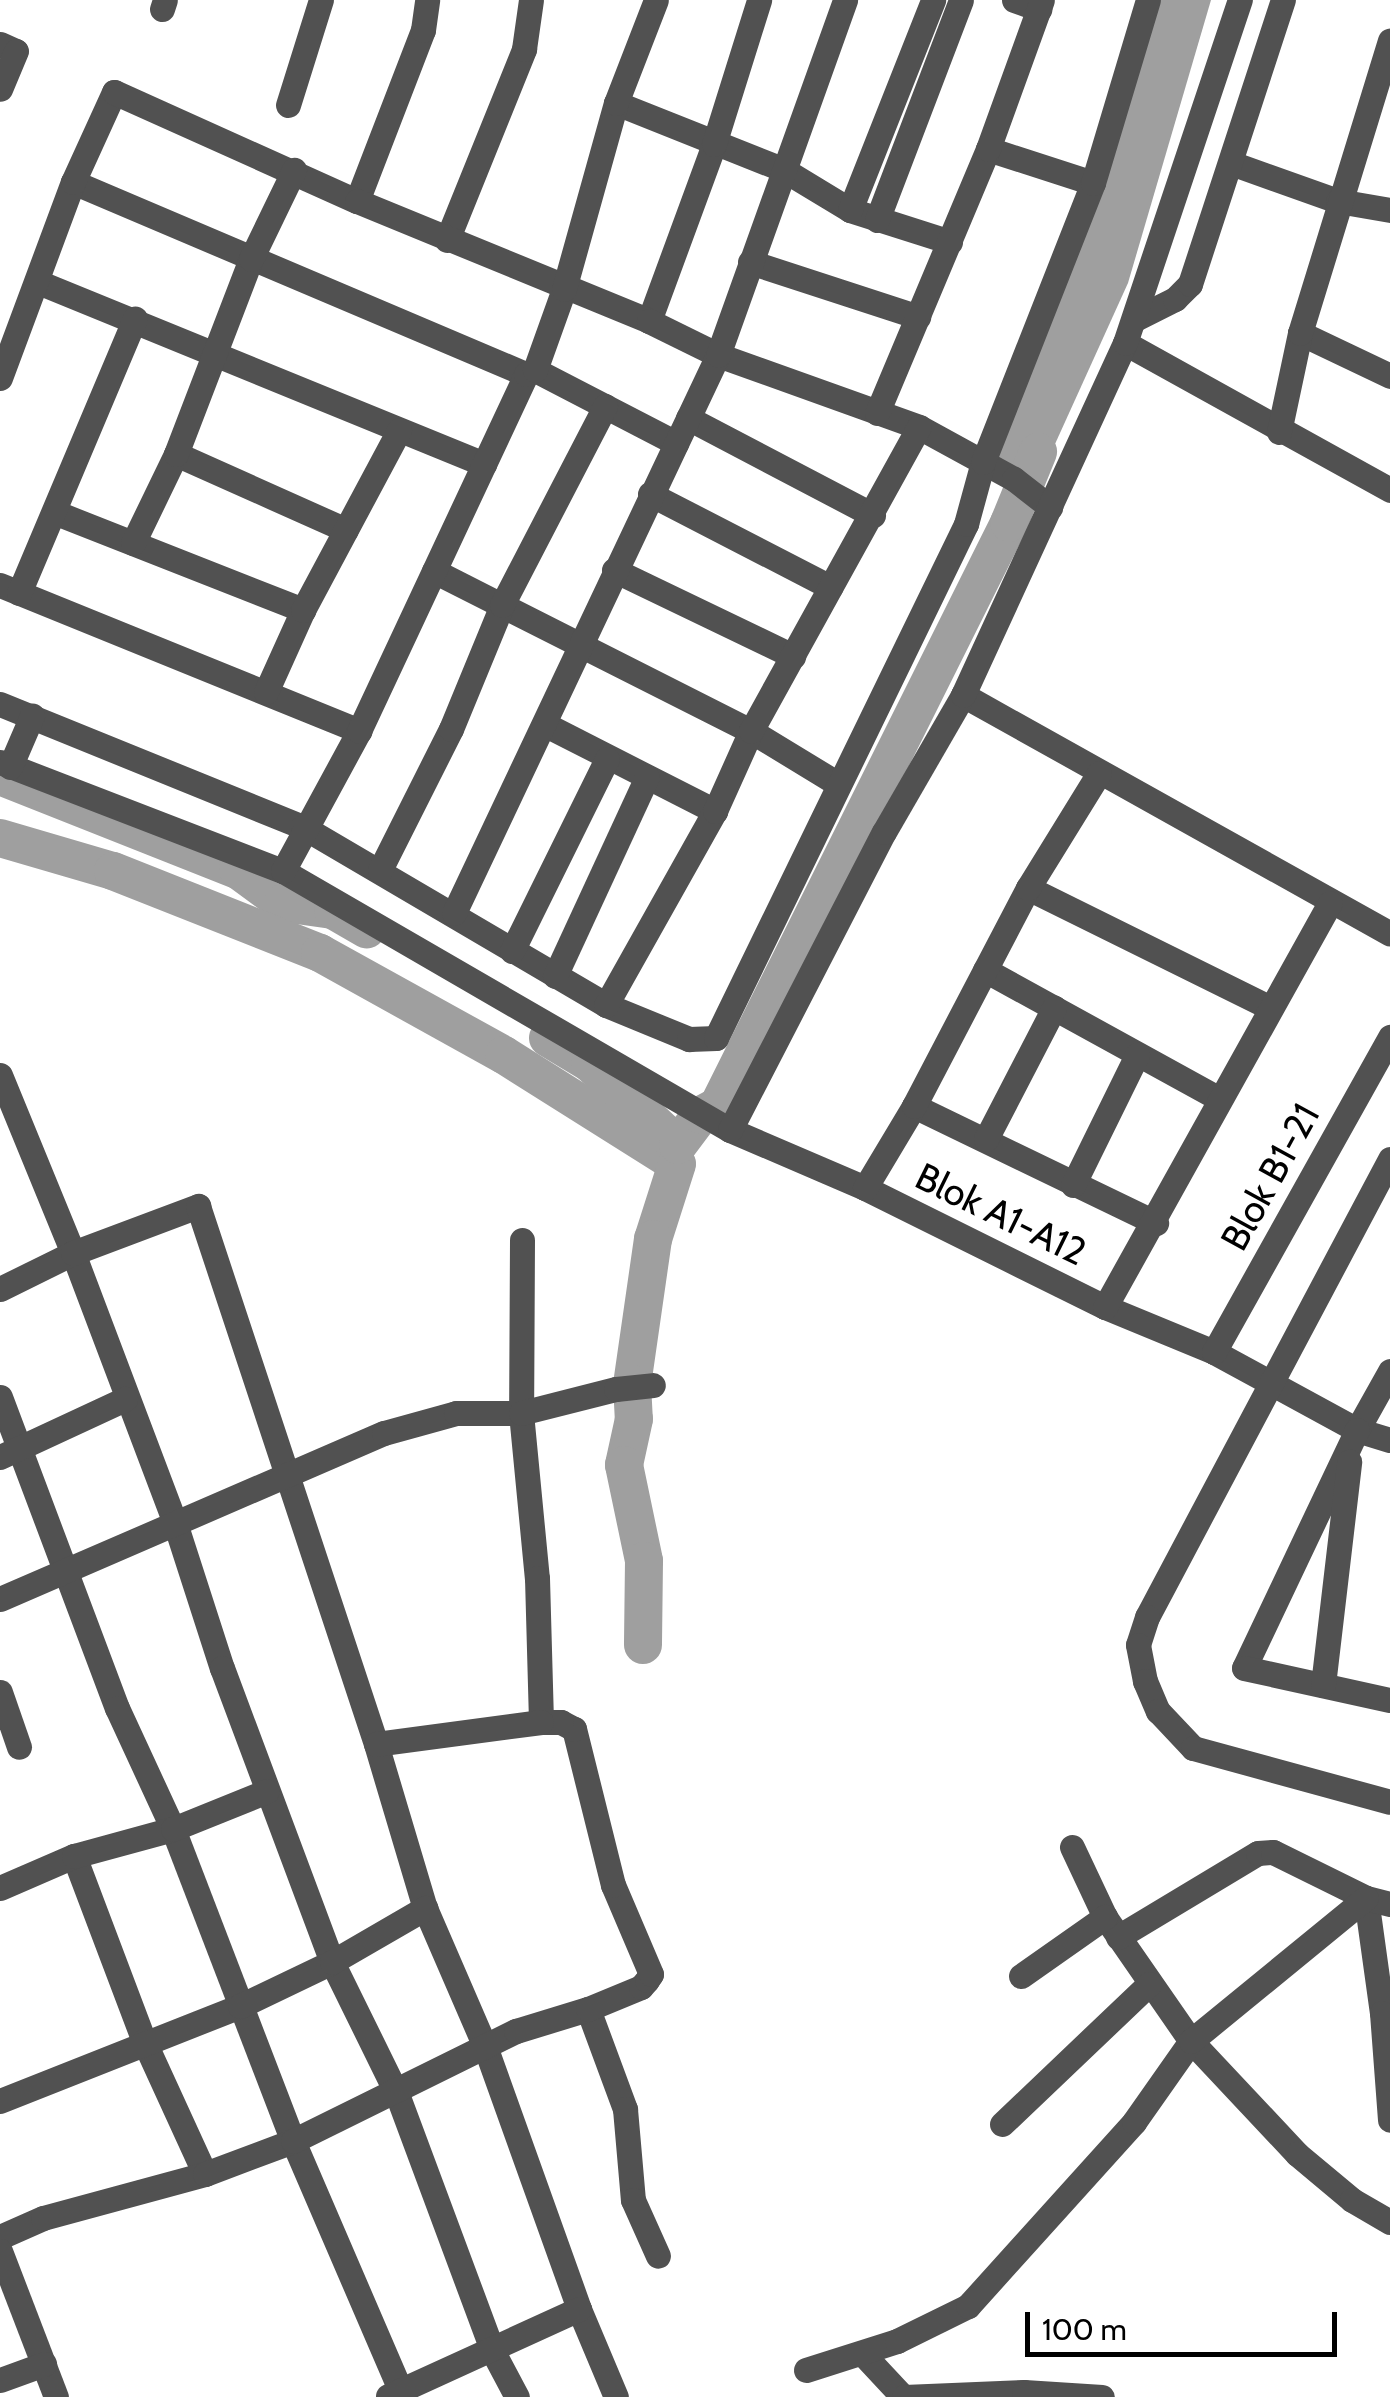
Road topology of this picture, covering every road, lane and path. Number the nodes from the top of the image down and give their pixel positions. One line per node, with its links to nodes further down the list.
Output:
1 (321, 0): 17 (street)
2 (427, 0): 25 (street)
3 (531, 0): 30 (street)
4 (656, 0): 16 (street)
5 (760, 0): 18 (street)
6 (844, 0): 22 (street)
7 (933, 0): 27 (street)
8 (961, 0): 29 (street)
9 (1148, 0): 24 (street)
10 (1240, 0): 39 (street)
11 (1284, 0): 20 (street)
12 (1032, 3): 19 (street)
13 (1390, 41): 26 (street)
14 (0, 44): 15 (street)
15 (0, 89)
16 (616, 103): 18 (street); 35 (street)
17 (288, 105)
18 (714, 144): 22 (street); 38 (street)
19 (988, 149): 24 (street); 31 (street)
20 (1231, 164): 26 (street); 39 (street)
21 (294, 170): 23 (street); 25 (street); 32 (street)
22 (784, 170): 27 (street); 33 (street)
23 (72, 182): 32 (street); 34 (street)
24 (1093, 183): 54 (street)
25 (357, 201): 30 (street)
26 (1338, 202): 28 (street); 40 (street)
27 (850, 210): 29 (street)
28 (1390, 210)
29 (877, 220): 31 (street)
30 (447, 240): 35 (street)
31 (950, 242): 36 (street)
32 (251, 259): 41 (street); 44 (street)
33 (750, 262): 36 (street); 42 (street)
34 (38, 282): 37 (street); 45 (street)
35 (564, 290): 38 (street); 44 (street)
36 (918, 317): 47 (street)
37 (135, 319): 41 (street); 59 (street)
38 (648, 321): 42 (street)
39 (1130, 331): 51 (street); 58 (street)
40 (1300, 333): 43 (street); 51 (street)
41 (215, 352): 50 (street); 53 (street)
42 (718, 355): 47 (street); 48 (street)
43 (1386, 366)
44 (530, 372): 46 (street); 55 (street)
45 (0, 378)
46 (605, 406): 52 (street); 67 (street)
47 (877, 413): 49 (street)
48 (688, 418): 52 (street); 60 (street)
49 (919, 427): 54 (street); 60 (street)
50 (400, 430): 55 (street); 61 (street)
51 (1279, 432): 56 (street)
52 (676, 442): 57 (street)
53 (176, 454): 61 (street); 62 (street)
54 (982, 462): 58 (street); 82 (street)
55 (484, 464): 64 (street)
56 (1390, 490)
57 (650, 494): 63 (street); 65 (street)
58 (1045, 503): 72 (street)
59 (54, 512): 62 (street); 66 (street)
60 (874, 515): 65 (street)
61 (346, 530): 68 (street)
62 (133, 543): 68 (street)
63 (614, 570): 69 (street); 70 (street)
64 (434, 572): 67 (street); 76 (street)
65 (830, 587): 70 (street)
66 (9, 590): 71 (street)
67 (502, 605): 69 (street); 85 (street)
68 (302, 610): 71 (street)
69 (581, 645): 75 (street); 77 (street)
70 (793, 656): 77 (street)
71 (266, 692): 76 (street)
72 (963, 694): 80 (street); 101 (street)
73 (0, 704): 74 (street)
74 (31, 719): 79 (street); 84 (street)
75 (546, 725): 78 (street); 88 (street)
76 (359, 731): 84 (street)
77 (750, 731): 82 (street); 83 (street)
78 (607, 759): 81 (street); 90 (street)
79 (9, 761): 84 (street)
80 (1099, 774): 86 (street); 87 (street)
81 (647, 778): 83 (street); 92 (street)
82 (838, 784): 93 (street)
83 (715, 811): 93 (street)
84 (294, 846): 85 (street); 101 (street, Blok A1-A12)
85 (380, 870): 88 (street)
86 (1028, 888): 91 (street); 94 (street)
87 (1330, 903): 89 (street); 94 (street)
88 (454, 913): 90 (street)
89 (1390, 934)
90 (512, 950): 92 (street)
91 (985, 970): 95 (street); 100 (street)
92 (556, 976): 93 (street)
93 (606, 1004)
94 (1269, 1007): 99 (street)
95 (1054, 1008): 97 (street); 102 (street)
96 (1390, 1037): 111 (street, Blok B1-21)
97 (1137, 1055): 99 (street); 104 (street)
98 (0, 1076): 108 (street)
99 (1220, 1099): 106 (street)
100 (914, 1106): 102 (street); 105 (street)
101 (730, 1130): 105 (street, Blok A1-A12)
102 (986, 1139): 104 (street)
103 (1390, 1159): 113 (street)
104 (1073, 1185): 106 (street)
105 (865, 1188): 110 (street, Blok A1-A12)
106 (1156, 1223): 110 (street)
107 (522, 1240): 117 (street)
108 (73, 1253): 109 (street); 116 (street); 121 (street)
109 (0, 1289)
110 (1104, 1307): 111 (street, Blok A1-A12)
111 (1214, 1352): 113 (street, Blok A1-A12)
112 (1390, 1371): 118 (street)
113 (1270, 1382): 118 (street, Blok A1-A12); 132 (street)
114 (636, 1386): 117 (street)
115 (0, 1396): 120 (street)
116 (125, 1399): 120 (street); 122 (street)
117 (521, 1413): 121 (street); 128 (street)
118 (1354, 1436): 119 (street, Blok A1-A12); 125 (street); 125 (street)
119 (1390, 1440)
120 (9, 1454): 123 (street)
121 (286, 1473): 122 (street); 129 (street)
122 (176, 1526): 123 (street); 131 (street)
123 (66, 1574): 124 (street); 133 (street)
124 (0, 1599)
125 (1323, 1685): 127 (street)
126 (0, 1692): 130 (street)
127 (1390, 1700)
128 (541, 1722): 129 (street); 144 (street)
129 (376, 1744): 138 (street)
130 (20, 1747)
131 (267, 1791): 133 (street); 140 (street)
132 (1390, 1802)
133 (173, 1829): 135 (street); 143 (street)
134 (1072, 1847): 139 (street)
135 (74, 1856): 136 (street); 145 (street)
136 (0, 1888)
137 (1378, 1901): 139 (street); 146 (street); 150 (street)
138 (425, 1908): 140 (street); 147 (street)
139 (1111, 1927): 141 (street); 142 (street)
140 (332, 1962): 143 (street); 148 (street)
141 (1022, 1976)
142 (1149, 1984): 146 (street); 151 (street)
143 (240, 2006): 145 (street); 152 (street)
144 (588, 2010): 147 (street); 157 (street)
145 (144, 2041): 149 (street); 153 (street)
146 (1191, 2041): 154 (street); 160 (street)
147 (486, 2049): 148 (street); 158 (street)
148 (397, 2094): 152 (street); 159 (street)
149 (0, 2102)
150 (1390, 2120)
151 (1002, 2124)
152 (293, 2141): 153 (street); 164 (street)
153 (204, 2174): 155 (street)
154 (1390, 2222)
155 (0, 2236)
156 (0, 2251): 161 (street)
157 (658, 2256)
158 (579, 2309): 159 (street); 168 (street)
159 (492, 2350): 164 (street); 167 (street)
160 (862, 2352): 162 (street); 169 (street)
161 (44, 2364): 163 (street); 166 (street)
162 (806, 2370)
163 (0, 2380)
164 (396, 2395)
165 (974, 2395): 169 (street); 170 (street)
166 (56, 2397)
167 (517, 2397)
168 (616, 2397)
169 (904, 2397)
170 (1102, 2397)

